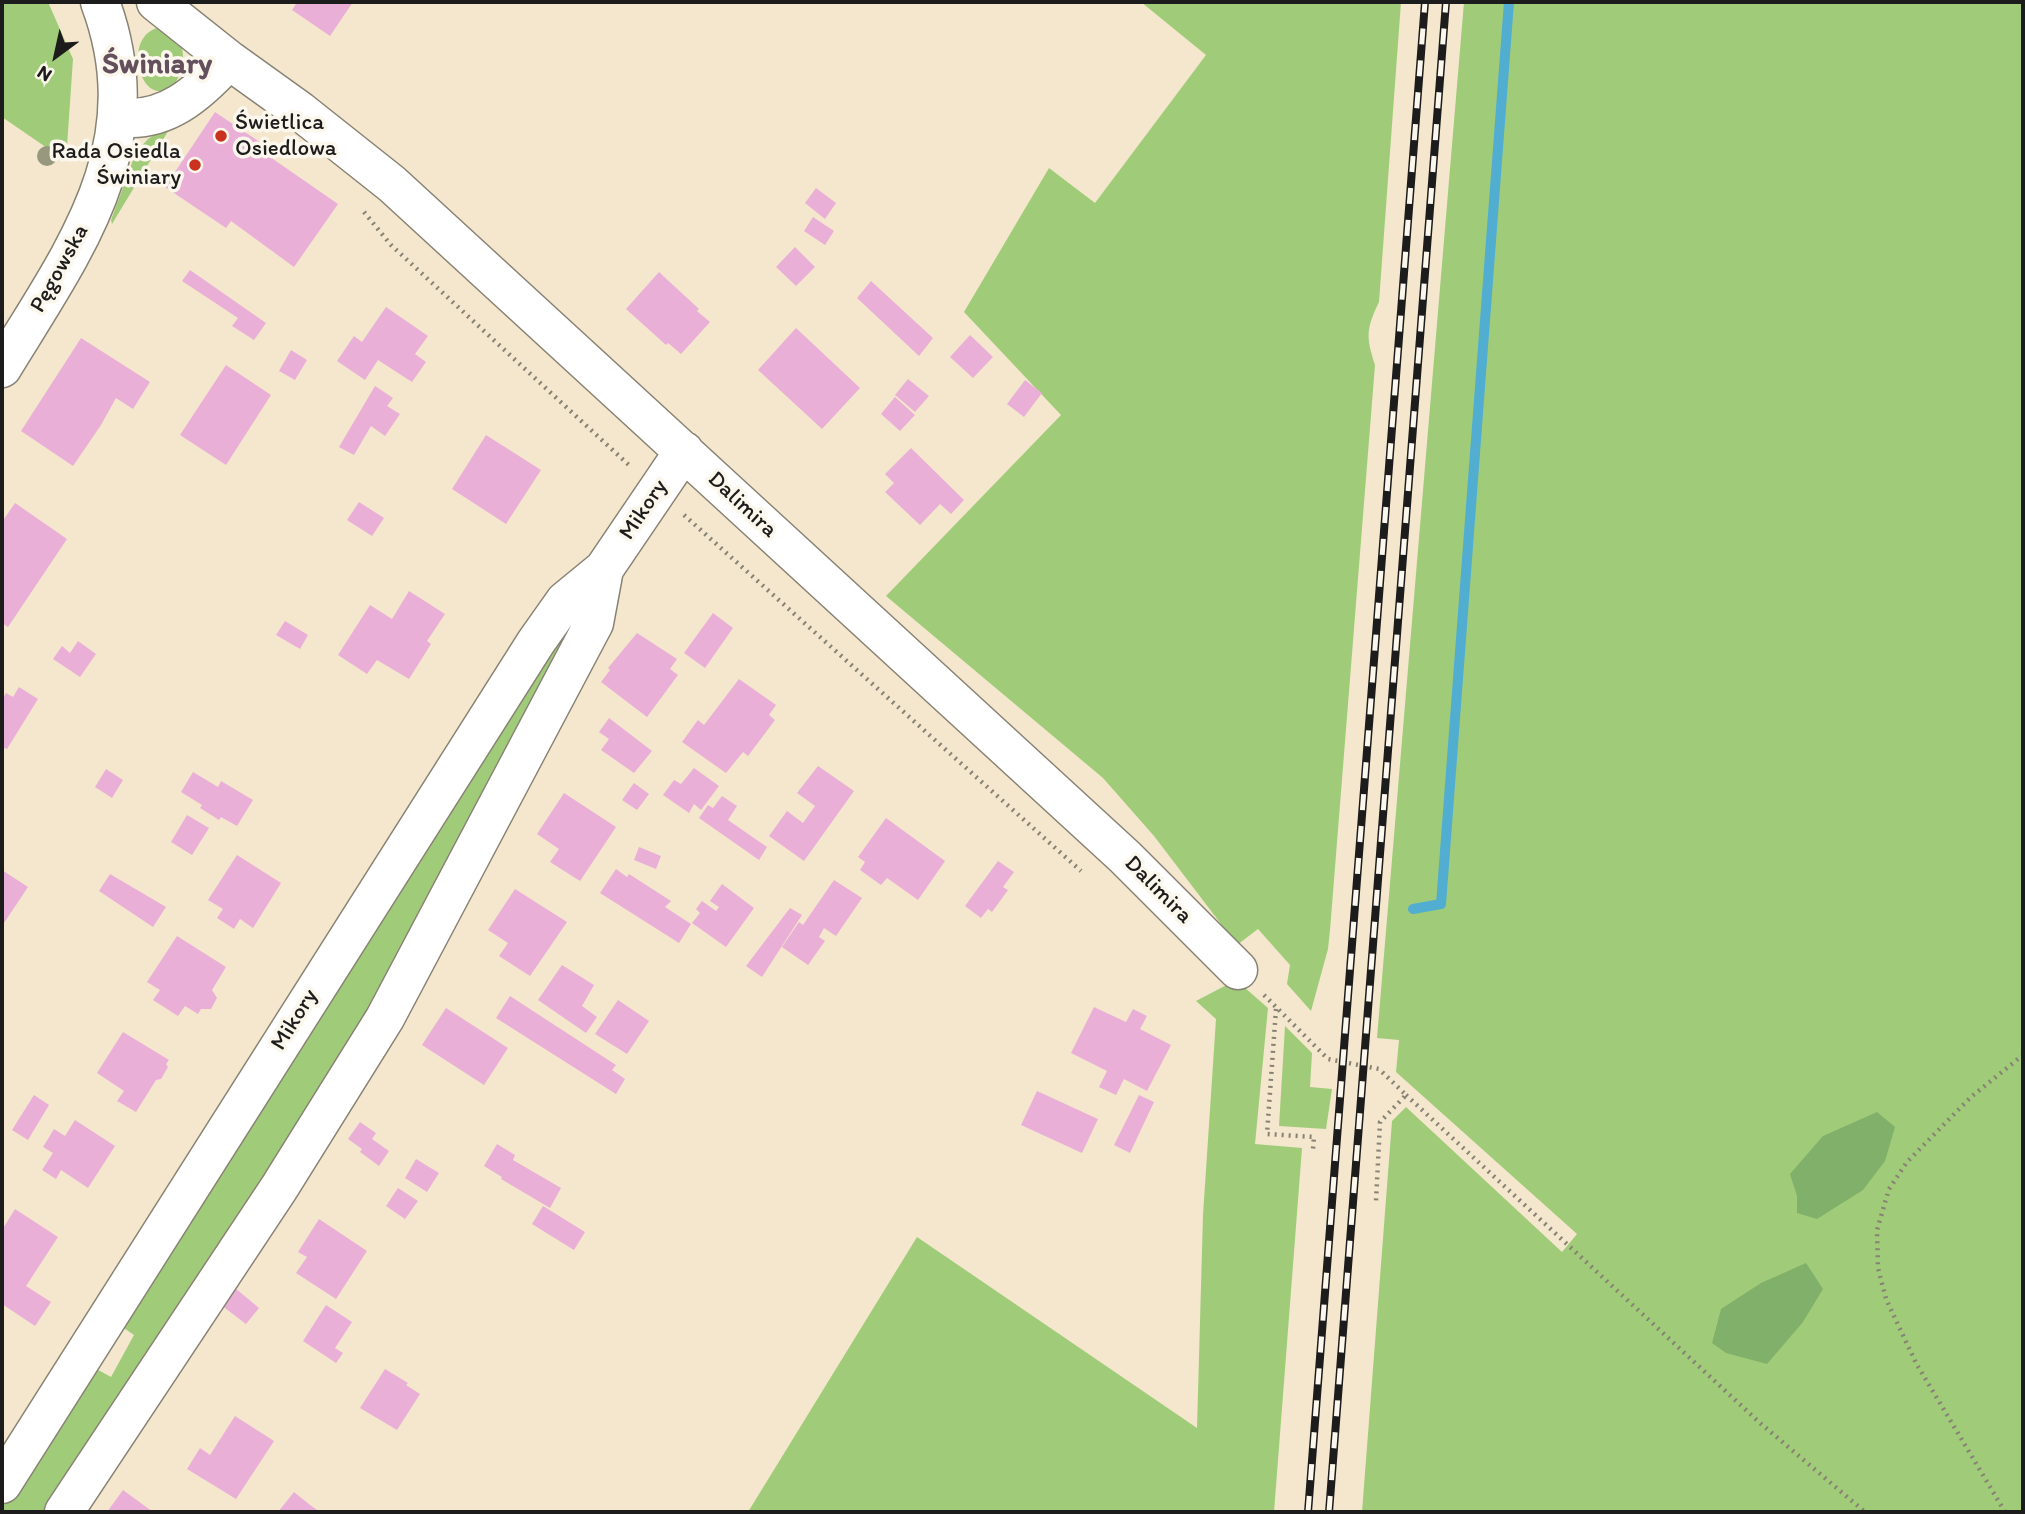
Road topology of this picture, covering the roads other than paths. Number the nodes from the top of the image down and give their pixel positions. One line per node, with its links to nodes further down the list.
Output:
1 (100, 2): 4 (street, Pęgowska)
2 (156, 2): 3 (street, Dalimira)
3 (229, 60): 4 (street); 6 (street, Dalimira)
4 (118, 117): 5 (street, Pęgowska)
5 (2, 368)
6 (684, 451): 7 (street, Mikory); 8 (street, Dalimira)
7 (604, 569): 9 (street, Mikory); 10 (street, Mikory)
8 (1238, 970)
9 (2, 1484)
10 (64, 1512)

